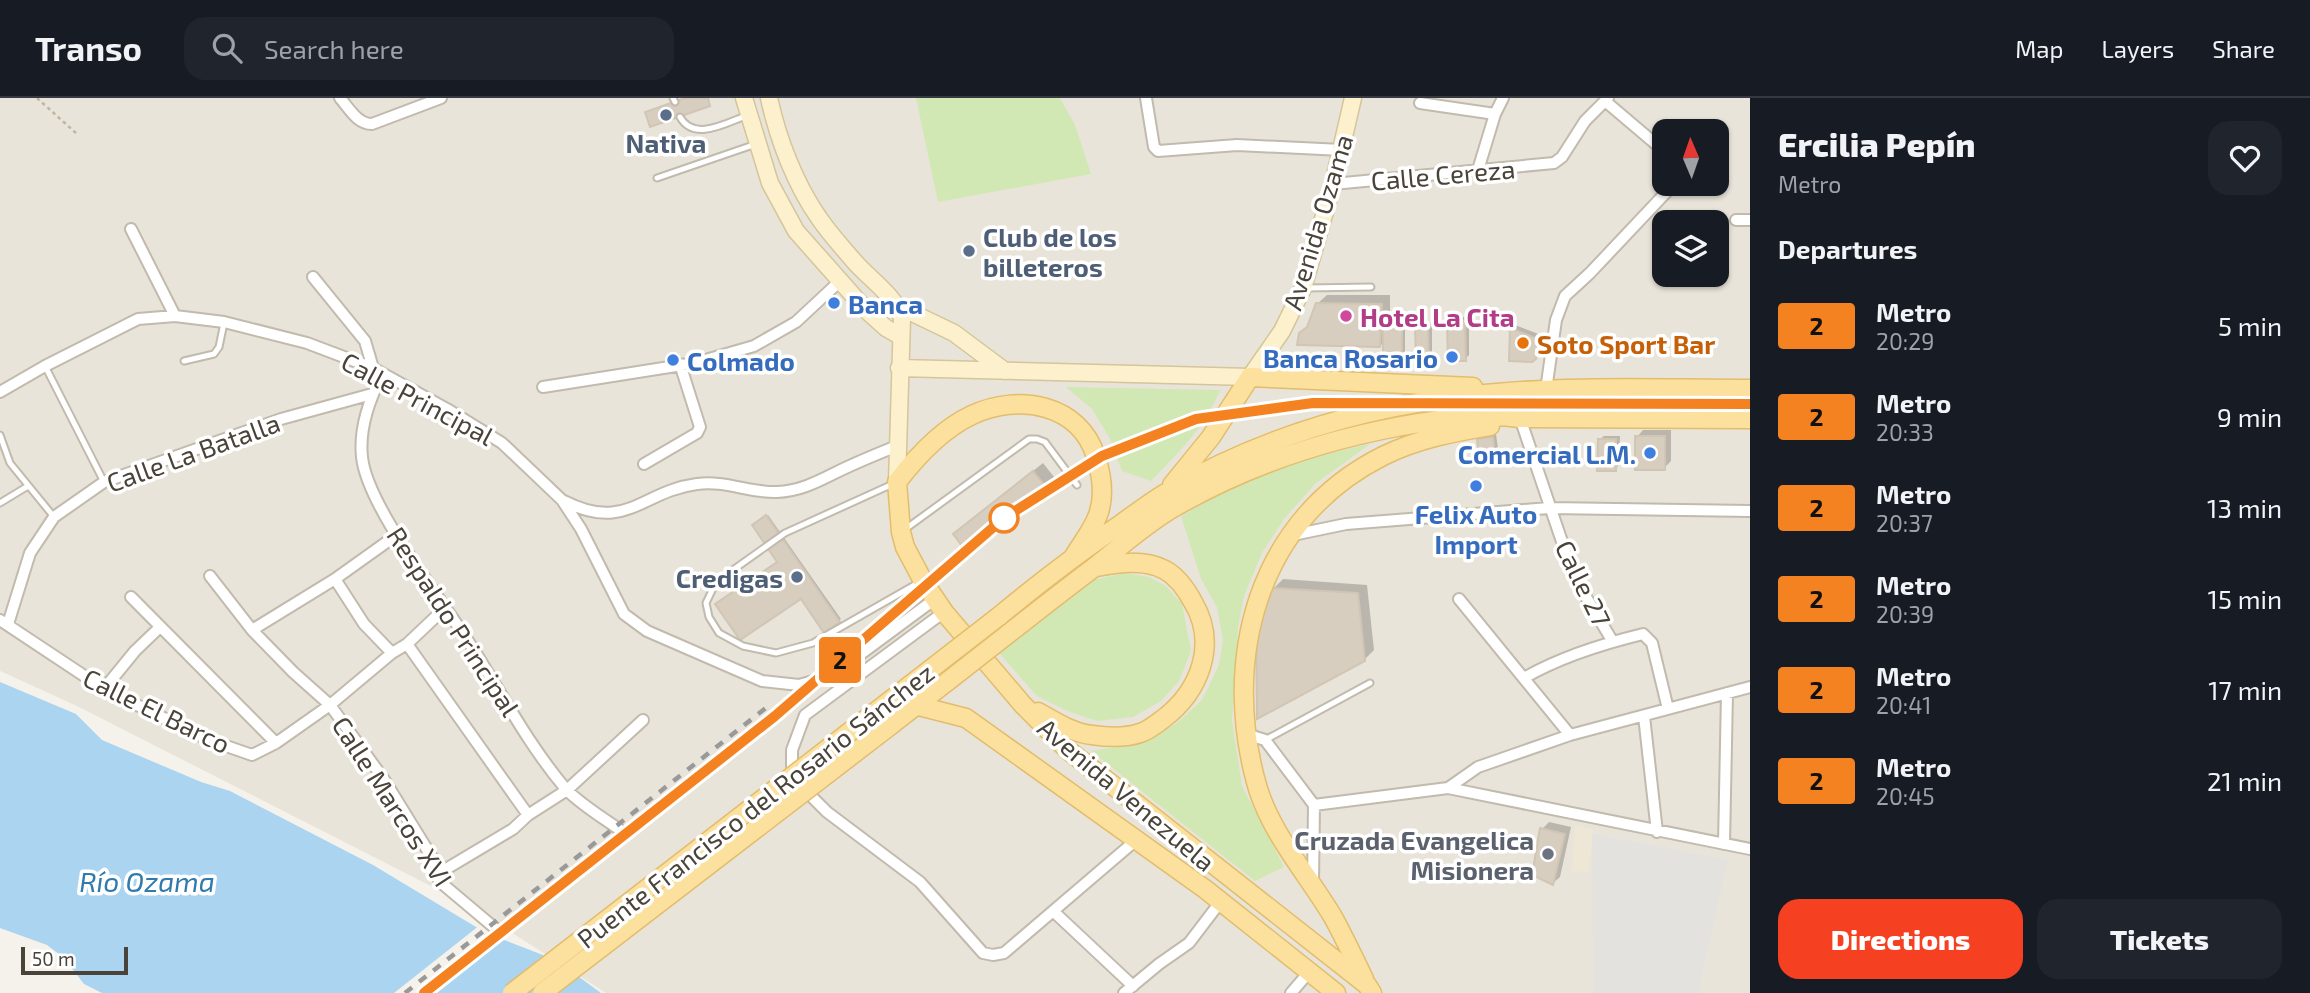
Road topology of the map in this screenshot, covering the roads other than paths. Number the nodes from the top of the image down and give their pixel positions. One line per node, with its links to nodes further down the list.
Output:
1 (340, 98): 2 (street)
2 (441, 98)
3 (744, 98): 11 (main road)
4 (769, 98): 27 (main road)
5 (1146, 98): 15 (street)
6 (1353, 98): 15 (main road, Avenida Ozama)
7 (1502, 99): 10 (street)
8 (1606, 100): 13 (street); 16 (street, Calle Cereza)
9 (1420, 103): 10 (street)
10 (1495, 114): 16 (street)
11 (749, 115): 12 (lane); 14 (main road)
12 (680, 117)
13 (1652, 140)
14 (756, 144): 17 (lane); 24 (main road)
15 (1342, 150): 18 (main road, Avenida Ozama)
16 (1478, 170): 18 (street, Calle Cereza)
17 (657, 178)
18 (1333, 184): 26 (main road, Avenida Ozama)
19 (1663, 196): 41 (street)
20 (1736, 220): 21 (street)
21 (1750, 220)
22 (131, 229): 28 (street)
23 (313, 278): 34 (street)
24 (840, 281): 30 (main road); 32 (street)
25 (1371, 287): 26 (lane)
26 (1303, 288): 38 (main road, Avenida Ozama)
27 (898, 306): 30 (main road); 36 (main road)
28 (175, 316): 29 (street, Calle Principal); 33 (street, Calle Principal)
29 (224, 322): 31 (lane); 34 (street, Calle Principal)
30 (900, 336): 35 (main road)
31 (184, 360)
32 (680, 364): 39 (street); 49 (street)
33 (45, 366): 42 (street, Calle Principal); 50 (lane)
34 (373, 368): 37 (street, Calle Principal)
35 (899, 368): 36 (main road); 47 (main road)
36 (1005, 371): 38 (main road)
37 (383, 376): 43 (street, Respaldo Principal); 55 (street, Calle Principal)
38 (1250, 377): 41 (main road); 54 (main road)
39 (543, 387)
40 (1750, 389): 41 (main road)
41 (1546, 390): 54 (main road)
42 (0, 391)
43 (372, 394): 50 (street, Calle La Batalla); 61 (street, Respaldo Principal)
44 (1520, 418): 45 (main road); 57 (street, Calle 27); 62 (main road); 64 (main road, Puente Francisco del Rosario Sánchez)
45 (1750, 419)
46 (0, 435): 48 (lane)
47 (897, 446): 51 (main road); 55 (street)
48 (2, 449): 53 (lane)
49 (644, 464)
50 (104, 482): 59 (street, Calle La Batalla)
51 (897, 482): 60 (main road, Avenida Venezuela); 63 (main road); 68 (lane)
52 (1077, 485): 60 (lane)
53 (28, 486): 56 (lane); 59 (lane)
54 (1166, 492): 63 (main road, Puente Francisco del Rosario Sánchez)
55 (562, 500): 72 (street, Calle Principal)
56 (0, 503)
57 (1549, 508): 58 (street); 62 (street); 77 (street, Calle 27)
58 (1750, 511)
59 (54, 517): 74 (street, Calle La Batalla)
60 (901, 532): 68 (main road, Avenida Venezuela)
61 (398, 534): 66 (street); 73 (street, Respaldo Principal)
62 (1292, 535): 91 (main road)
63 (1074, 556): 67 (main road, Puente Francisco del Rosario Sánchez)
64 (1093, 568): 70 (main road, Puente Francisco del Rosario Sánchez); 87 (main road)
65 (210, 576): 76 (street, Calle Marcos XVI)
66 (335, 579): 76 (street); 79 (street)
67 (1044, 580): 70 (main road); 112 (main road, Puente Francisco del Rosario Sánchez, bridge)
68 (923, 581): 72 (main road, Avenida Venezuela)
69 (131, 597): 75 (street)
70 (1054, 598): 86 (main road, Puente Francisco del Rosario Sánchez, bridge)
71 (1459, 599): 80 (street)
72 (939, 605): 87 (main road, Avenida Venezuela); 107 (street)
73 (445, 608): 78 (street, Calle El Barco); 96 (street, Respaldo Principal)
74 (4, 622): 83 (street, Calle El Barco)
75 (159, 628): 83 (street); 94 (street)
76 (252, 630): 85 (street, Calle Marcos XVI)
77 (1613, 642): 80 (street); 88 (street, Calle 27)
78 (407, 644): 79 (street, Calle El Barco); 98 (street)
79 (392, 653): 85 (street, Calle El Barco)
80 (1524, 678): 92 (street)
81 (1370, 683): 93 (lane)
82 (1750, 687): 84 (street)
83 (104, 689): 94 (street, Calle El Barco)
84 (1727, 693): 88 (street); 102 (street)
85 (330, 705): 94 (street, Calle El Barco); 104 (street, Calle Marcos XVI)
86 (915, 705): 101 (main road); 113 (main road, Puente Francisco del Rosario Sánchez, bridge)
87 (1023, 705): 111 (main road, Avenida Venezuela)
88 (1668, 709): 89 (street)
89 (1644, 716): 92 (street); 99 (street)
90 (643, 720): 96 (street)
91 (1246, 734): 93 (street); 105 (main road)
92 (1570, 735): 95 (street)
93 (1265, 740): 97 (street)
94 (276, 743)
95 (1448, 788): 97 (street); 99 (street)
96 (567, 790): 98 (street); 100 (street, Respaldo Principal)
97 (1314, 805): 105 (street)
98 (528, 815): 104 (street)
99 (1657, 832): 102 (street)
100 (624, 833)
101 (1135, 841): 106 (main road); 107 (street)
102 (1724, 844): 103 (street)
103 (1750, 849)
104 (442, 872): 108 (street, Calle Marcos XVI)
105 (1313, 886): 111 (main road)
106 (1221, 901): 109 (main road); 110 (street)
107 (1053, 911): 110 (street)
108 (496, 929)
109 (1310, 971): 114 (street); 115 (main road)
110 (1129, 989)
111 (1370, 989)
112 (512, 993)
113 (542, 993)
114 (1291, 993)
115 (1336, 993)

